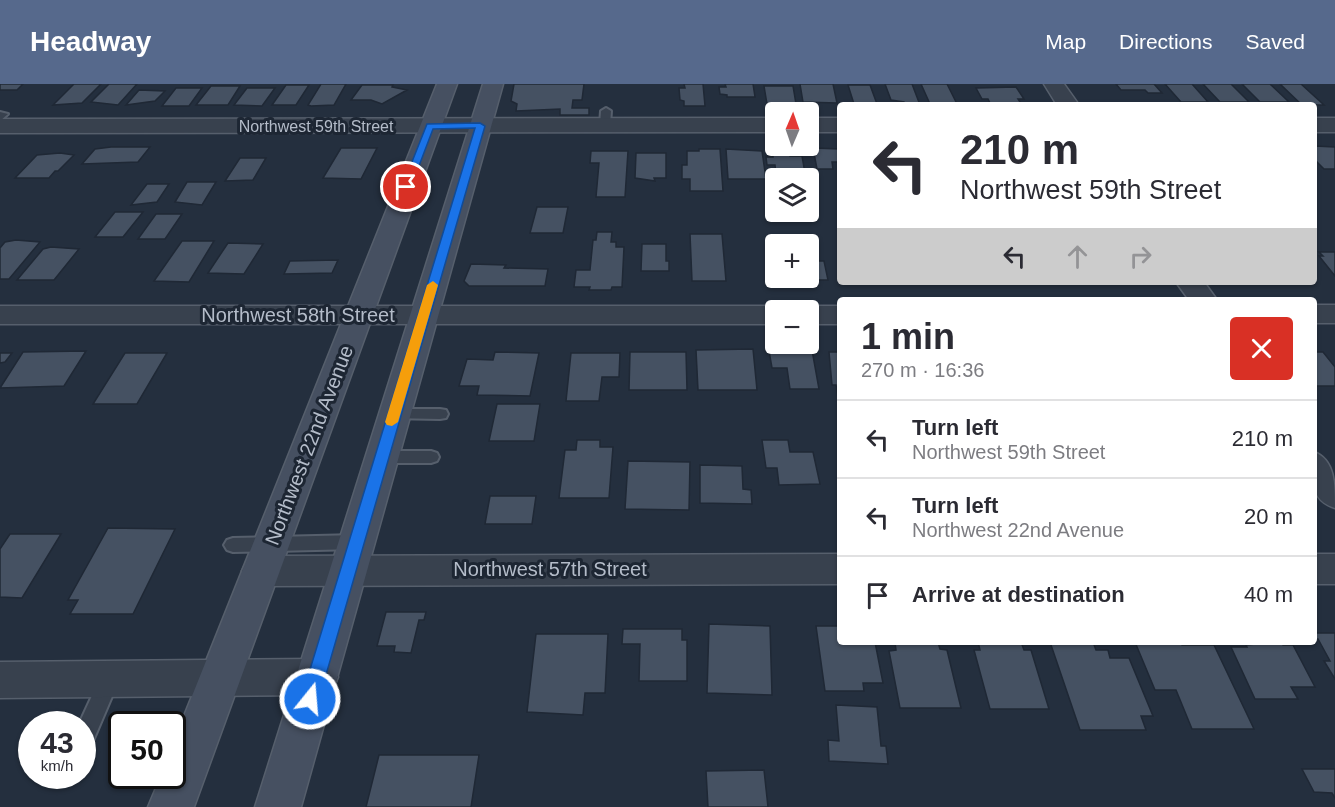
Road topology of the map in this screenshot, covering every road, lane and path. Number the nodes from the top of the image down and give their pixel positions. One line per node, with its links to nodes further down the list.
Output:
1 (447, 84): 11 (main road, Northwest 22nd Avenue)
2 (493, 84): 12 (main road)
3 (1054, 84): 4 (street)
4 (1066, 102)
5 (1, 119): 11 (street, Northwest 59th Street)
6 (765, 125): 12 (street, Northwest 59th Street)
7 (819, 125): 8 (street)
8 (837, 125)
9 (1317, 125): 10 (street)
10 (1335, 125)
11 (430, 126): 12 (street, Northwest 59th Street); 20 (main road, Northwest 22nd Avenue)
12 (480, 126): 16 (main road)
13 (1317, 314): 14 (street)
14 (1335, 314)
15 (0, 315): 20 (street, Northwest 58th Street)
16 (423, 315): 17 (street, Northwest 58th Street); 20 (street, Northwest 58th Street); 21 (main road)
17 (765, 315)
18 (819, 315): 19 (street)
19 (837, 315)
20 (358, 316): 27 (main road, Northwest 22nd Avenue)
21 (394, 414): 22 (lane); 23 (main road)
22 (440, 414)
23 (382, 457): 24 (lane); 28 (main road)
24 (431, 457)
25 (1317, 468): 26 (street)
26 (1335, 495)
27 (255, 553): 28 (street, Northwest 57th Street); 33 (main road, Northwest 22nd Avenue)
28 (353, 556): 31 (street, Northwest 57th Street); 32 (main road)
29 (1317, 568): 30 (street)
30 (1335, 568)
31 (837, 569)
32 (316, 677): 33 (street); 38 (main road)
33 (220, 678): 35 (street); 37 (main road, Northwest 22nd Avenue)
34 (0, 680): 35 (street)
35 (108, 680): 36 (lane)
36 (95, 711)
37 (171, 807)
38 (278, 807)

